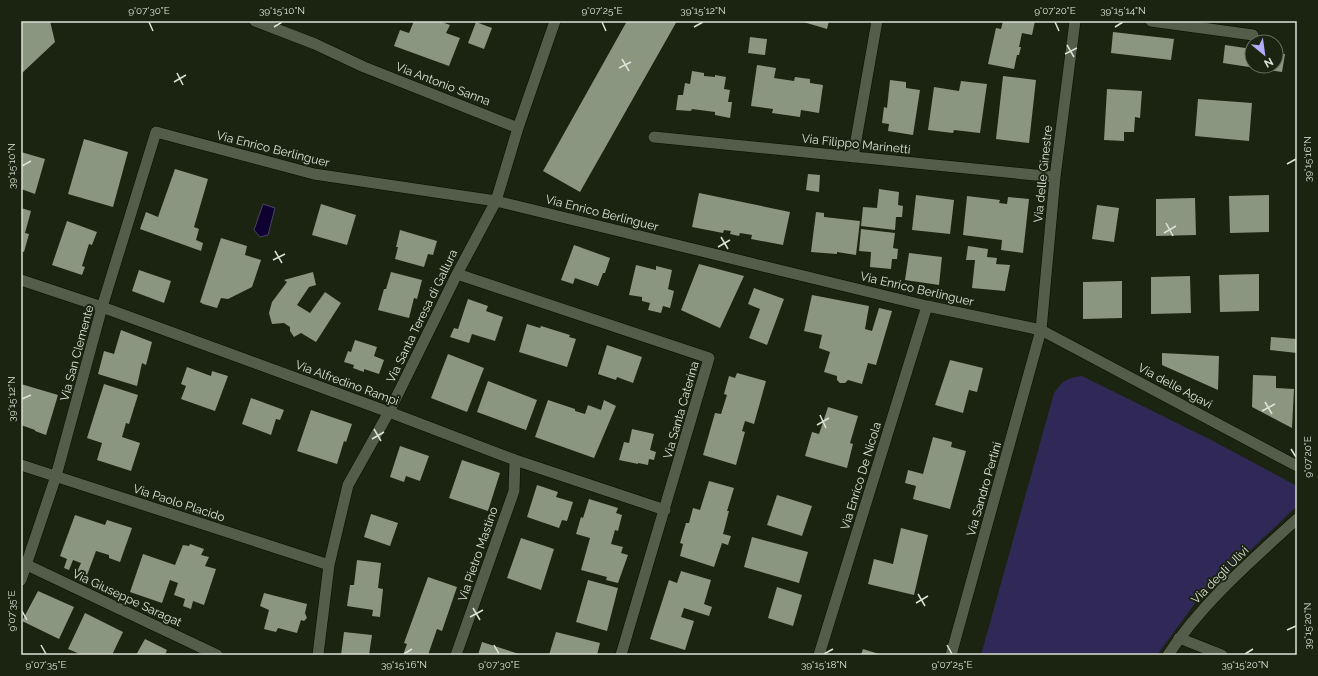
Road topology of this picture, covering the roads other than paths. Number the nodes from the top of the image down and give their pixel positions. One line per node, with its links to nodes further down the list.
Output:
1 (255, 21): 7 (street, Via Antonio Sanna)
2 (555, 21): 7 (street)
3 (877, 21): 10 (street)
4 (1075, 21): 11 (street, Via delle Ginestre)
5 (1151, 21): 6 (street)
6 (1246, 34)
7 (518, 128): 12 (street, Via Santa Teresa di Gallura)
8 (156, 132): 12 (street, Via Enrico Berlinguer); 16 (street, Via San Clemente)
9 (654, 137): 10 (street, Via Filippo Marinetti)
10 (853, 156): 11 (street, Via Filippo Marinetti)
11 (1055, 177): 17 (street, Via delle Ginestre)
12 (496, 201): 13 (street, Via Santa Teresa di Gallura); 15 (street, Via Enrico Berlinguer)
13 (457, 274): 18 (street, Via Santa Teresa di Gallura); 23 (street, Via Santa Caterina)
14 (21, 280): 16 (street, Via Alfredino Rampi)
15 (927, 306): 17 (street, Via Enrico Berlinguer); 33 (street, Via Enrico De Nicola)
16 (102, 307): 18 (street, Via Alfredino Rampi); 22 (street, Via San Clemente)
17 (1042, 330): 21 (street, Via delle Agavi); 34 (street, Via Sandro Pertini)
18 (389, 412): 19 (street, Via Alfredino Rampi); 26 (street, Via Santa Teresa di Gallura)
19 (515, 460): 23 (street, Via Alfredino Rampi); 31 (street, Via Pietro Mastino)
20 (21, 465): 22 (street, Via Paolo Placido)
21 (1297, 466)
22 (56, 476): 25 (street, Via San Clemente); 26 (street, Via Paolo Placido)
23 (665, 510): 32 (street, Via Santa Caterina)
24 (1297, 519): 28 (street, Via degli Ulivi)
25 (27, 565): 27 (street, Via San Clemente); 29 (street, Via Giuseppe Saragat)
26 (329, 566): 30 (street, Via Santa Teresa di Gallura)
27 (21, 580)
28 (1179, 638): 35 (street, Via degli Ulivi); 36 (street)
29 (217, 655)
30 (318, 655)
31 (456, 655)
32 (621, 655)
33 (819, 655)
34 (951, 655)
35 (1168, 655)
36 (1222, 655)

